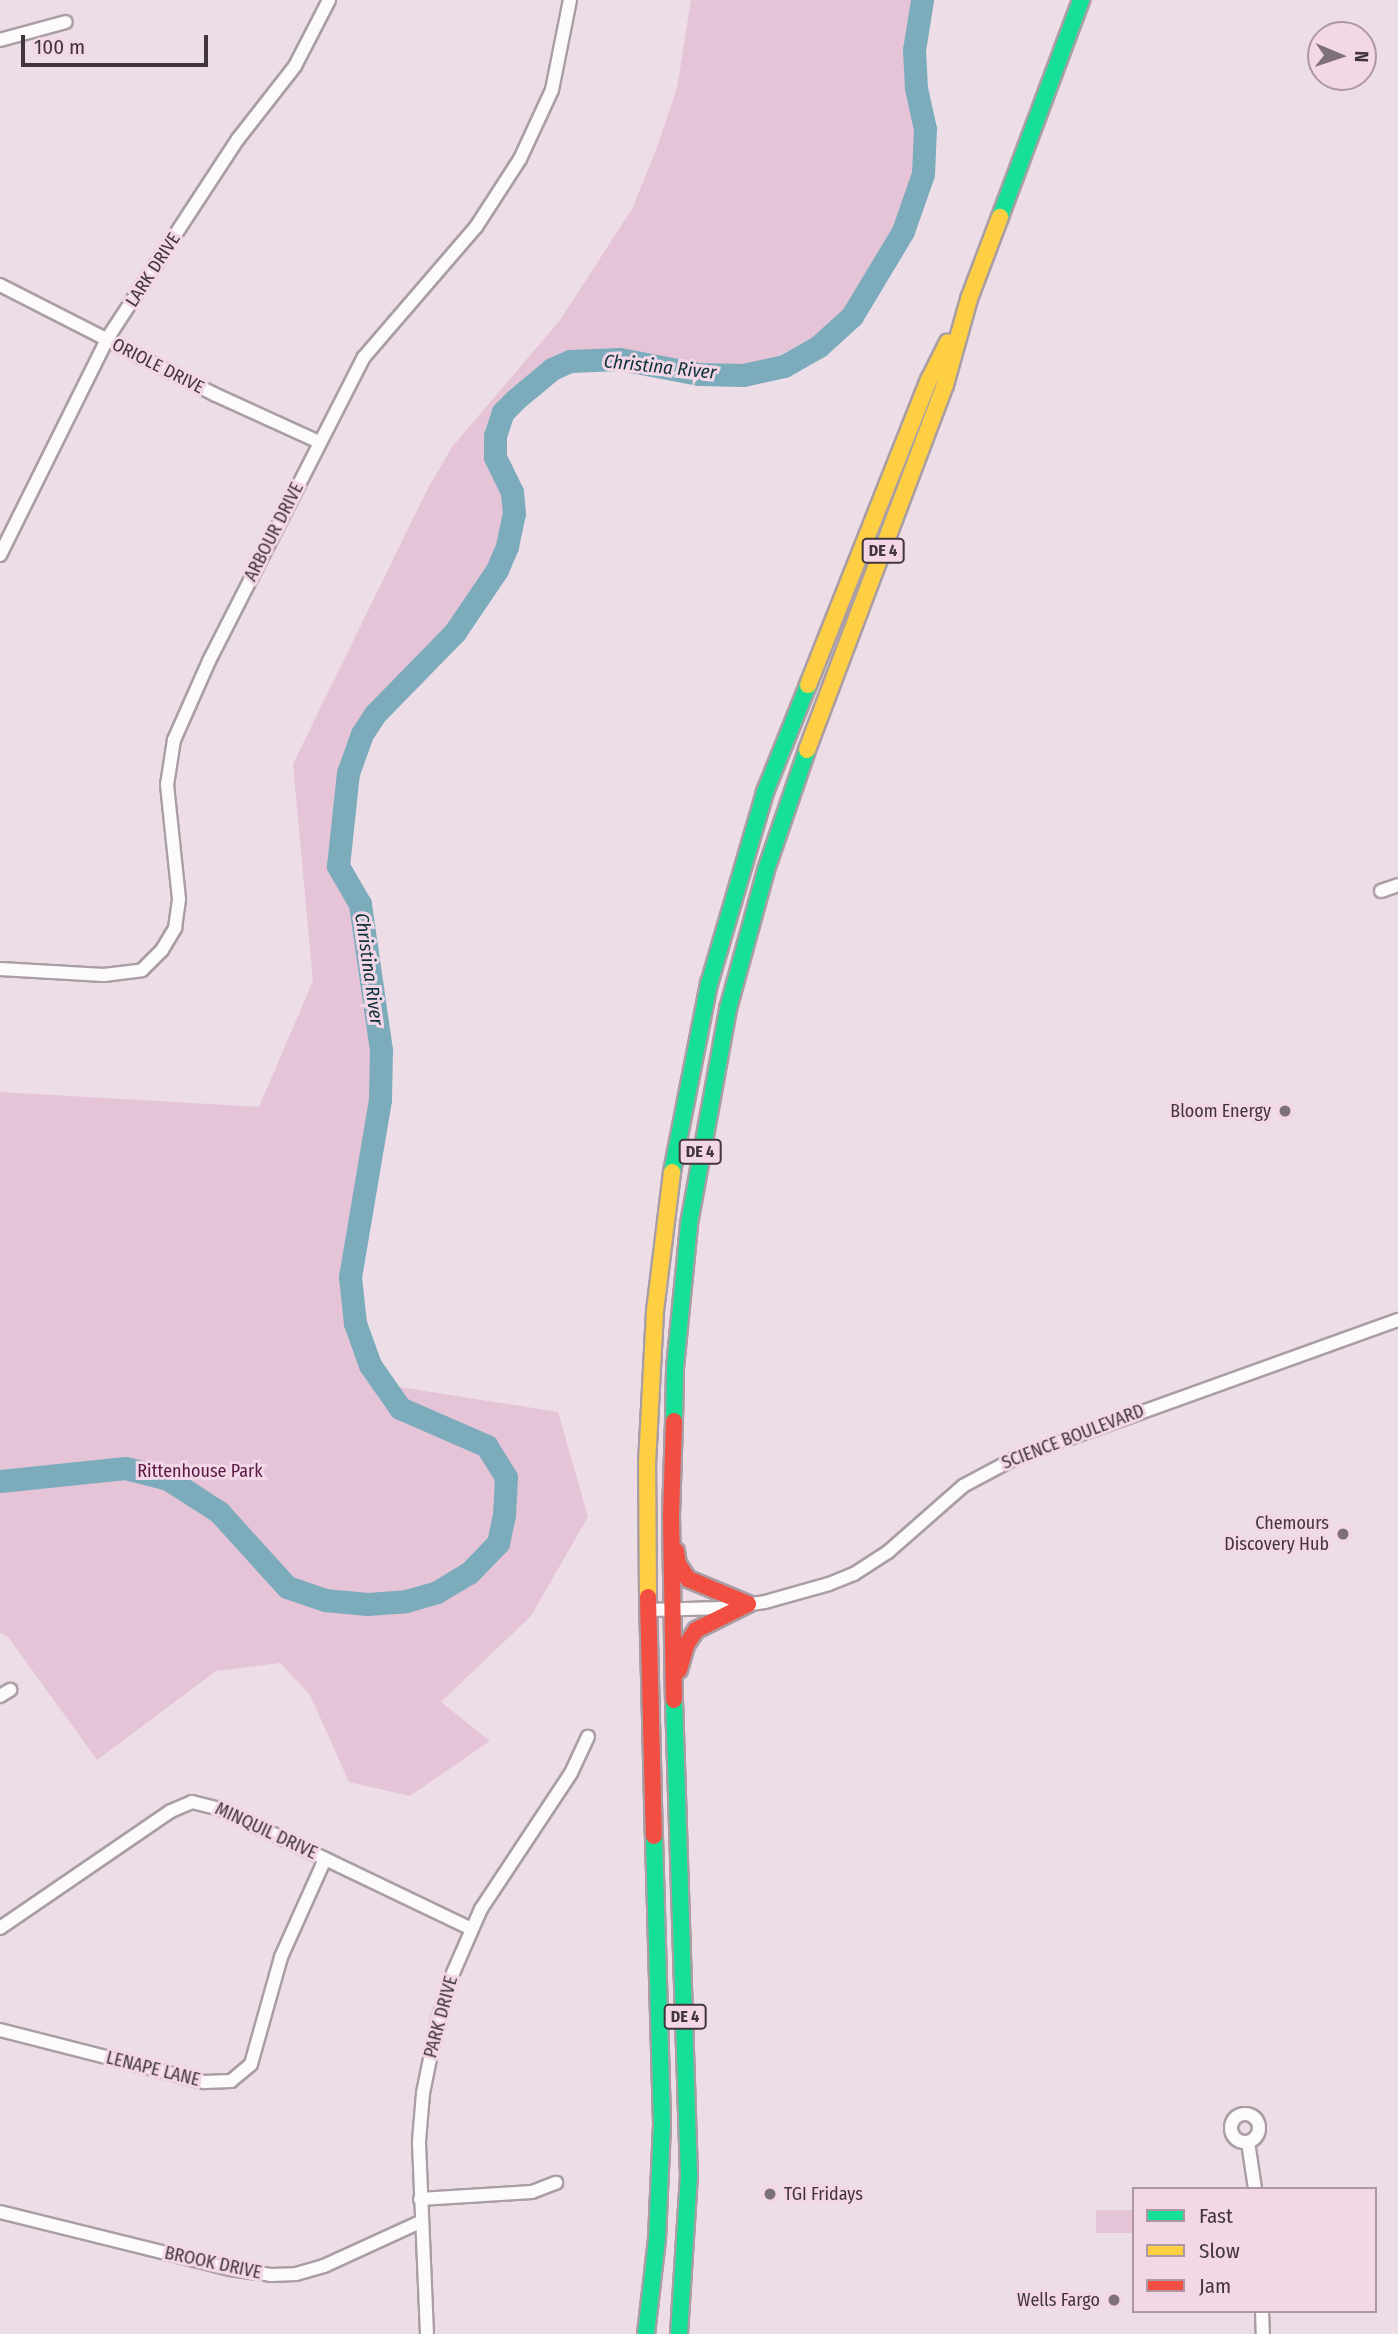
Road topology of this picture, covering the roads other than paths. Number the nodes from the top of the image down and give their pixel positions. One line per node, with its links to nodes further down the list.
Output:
1 (329, 0): 8 (street, LARK DRIVE)
2 (570, 0): 9 (street, ARBOUR DRIVE)
3 (1081, 0): 7 (main road, DE 4)
4 (66, 22): 5 (street)
5 (0, 40)
6 (0, 285): 8 (street, ORIOLE DRIVE)
7 (969, 299): 15 (main road, DE 4); 17 (main road, DE 4)
8 (107, 340): 9 (street, ORIOLE DRIVE); 10 (street, LARK DRIVE)
9 (319, 442): 13 (street, ARBOUR DRIVE)
10 (0, 555)
11 (1398, 885): 12 (street)
12 (1381, 891)
13 (0, 968)
14 (1398, 1320): 16 (street, SCIENCE BOULEVARD)
15 (671, 1514): 16 (main road); 18 (main road, DE 4)
16 (748, 1604): 18 (street, SCIENCE BOULEVARD); 19 (main road)
17 (648, 1610): 18 (street, SCIENCE BOULEVARD); 33 (main road, DE 4)
18 (673, 1610): 19 (main road, DE 4)
19 (674, 1699): 31 (main road, DE 4)
20 (588, 1737): 23 (street, PARK DRIVE)
21 (325, 1859): 22 (street, MINQUIL DRIVE); 23 (street, MINQUIL DRIVE); 24 (street, LENAPE LANE)
22 (0, 1928)
23 (471, 1928): 28 (street, PARK DRIVE)
24 (0, 2030)
25 (1248, 2142): 27 (street)
26 (556, 2183): 28 (street)
27 (1255, 2187)
28 (420, 2199): 30 (street, PARK DRIVE)
29 (0, 2212): 30 (street, BROOK DRIVE)
30 (420, 2222): 34 (street, PARK DRIVE)
31 (687, 2245): 35 (main road, DE 4); 36 (main road)
32 (1262, 2313): 37 (street)
33 (646, 2332)
34 (427, 2334)
35 (679, 2334)
36 (690, 2334)
37 (1263, 2334)

